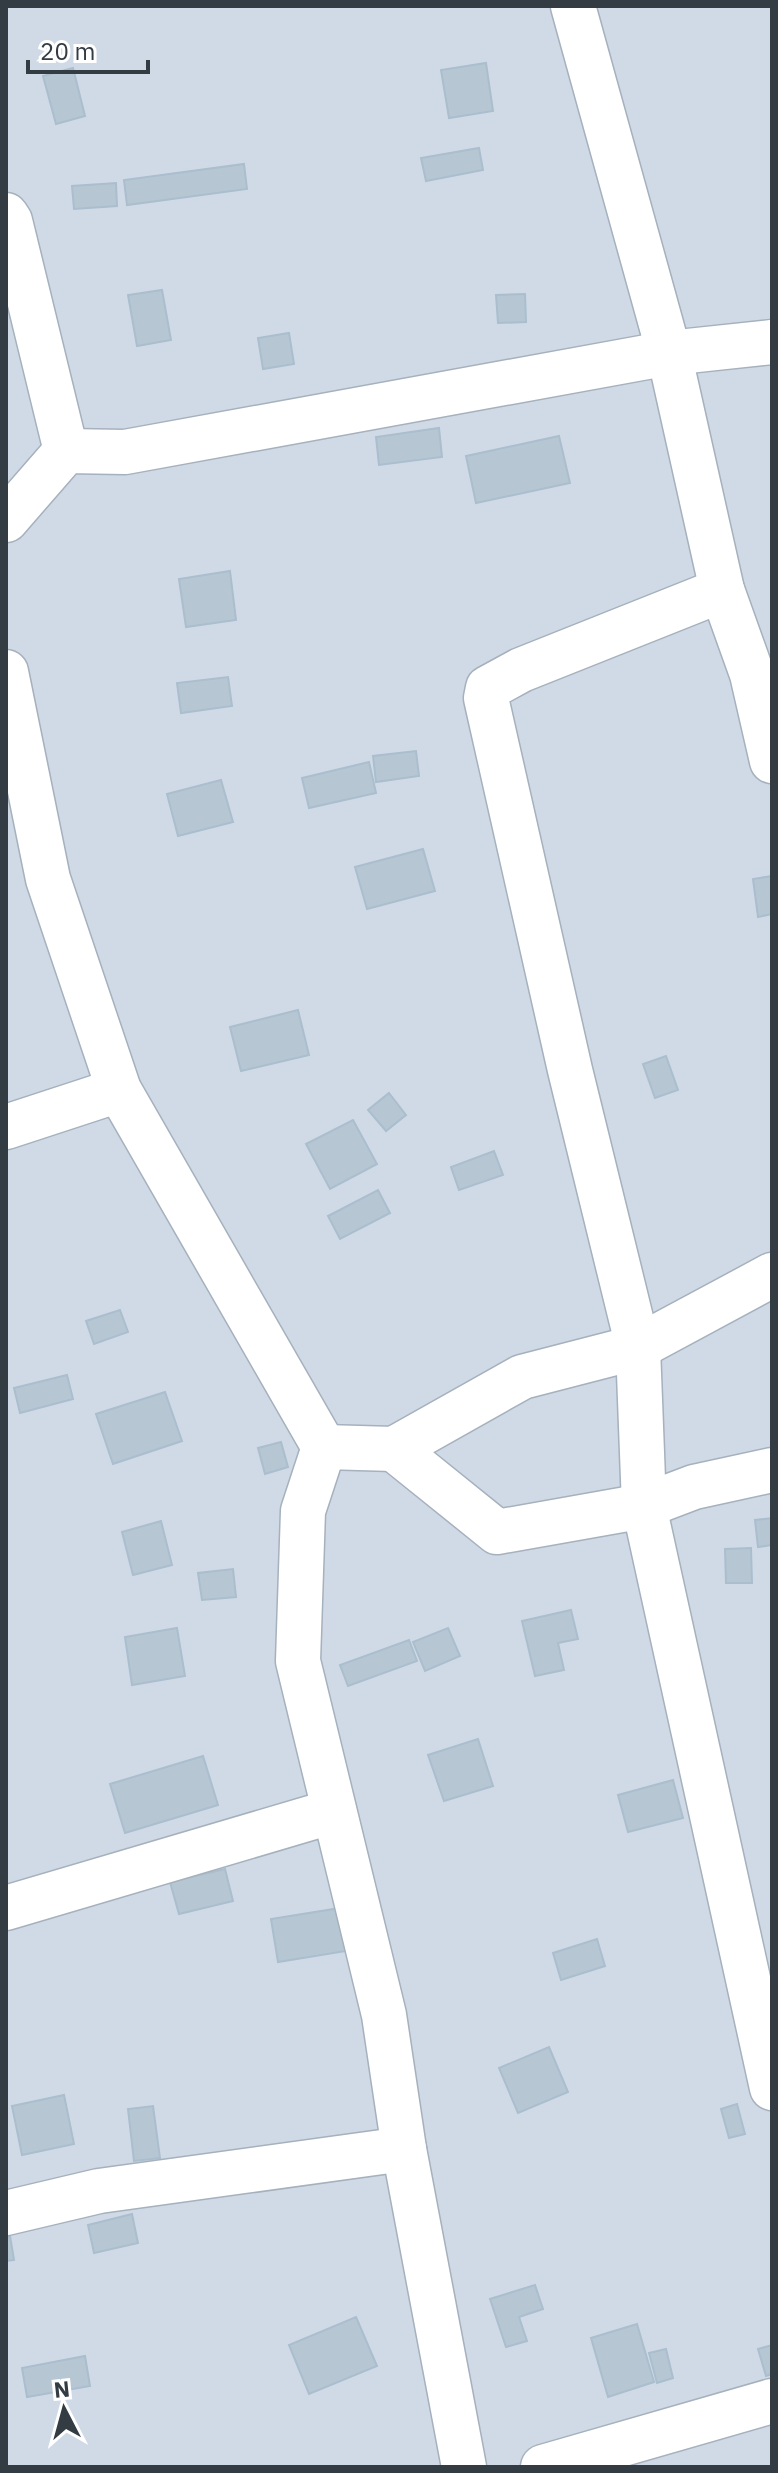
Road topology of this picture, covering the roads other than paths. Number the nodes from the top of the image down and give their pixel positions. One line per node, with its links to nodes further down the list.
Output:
1 (573, 6): 4 (street)
2 (6, 215): 5 (street)
3 (772, 342): 4 (street)
4 (669, 353): 5 (street); 7 (street)
5 (66, 451): 6 (street)
6 (6, 520)
7 (722, 590): 9 (street); 13 (street)
8 (6, 672): 10 (street)
9 (772, 761)
10 (119, 1090): 11 (street); 14 (street)
11 (6, 1127)
12 (772, 1275): 13 (street)
13 (638, 1347): 15 (street); 17 (street)
14 (324, 1447): 15 (street); 18 (street)
15 (394, 1449): 17 (street)
16 (772, 1470): 17 (street)
17 (644, 1506): 20 (street)
18 (334, 1811): 19 (street); 21 (street)
19 (6, 1908)
20 (772, 2088)
21 (404, 2149): 22 (street); 24 (street)
22 (6, 2213)
23 (772, 2401): 25 (street)
24 (464, 2467)
25 (543, 2467)

